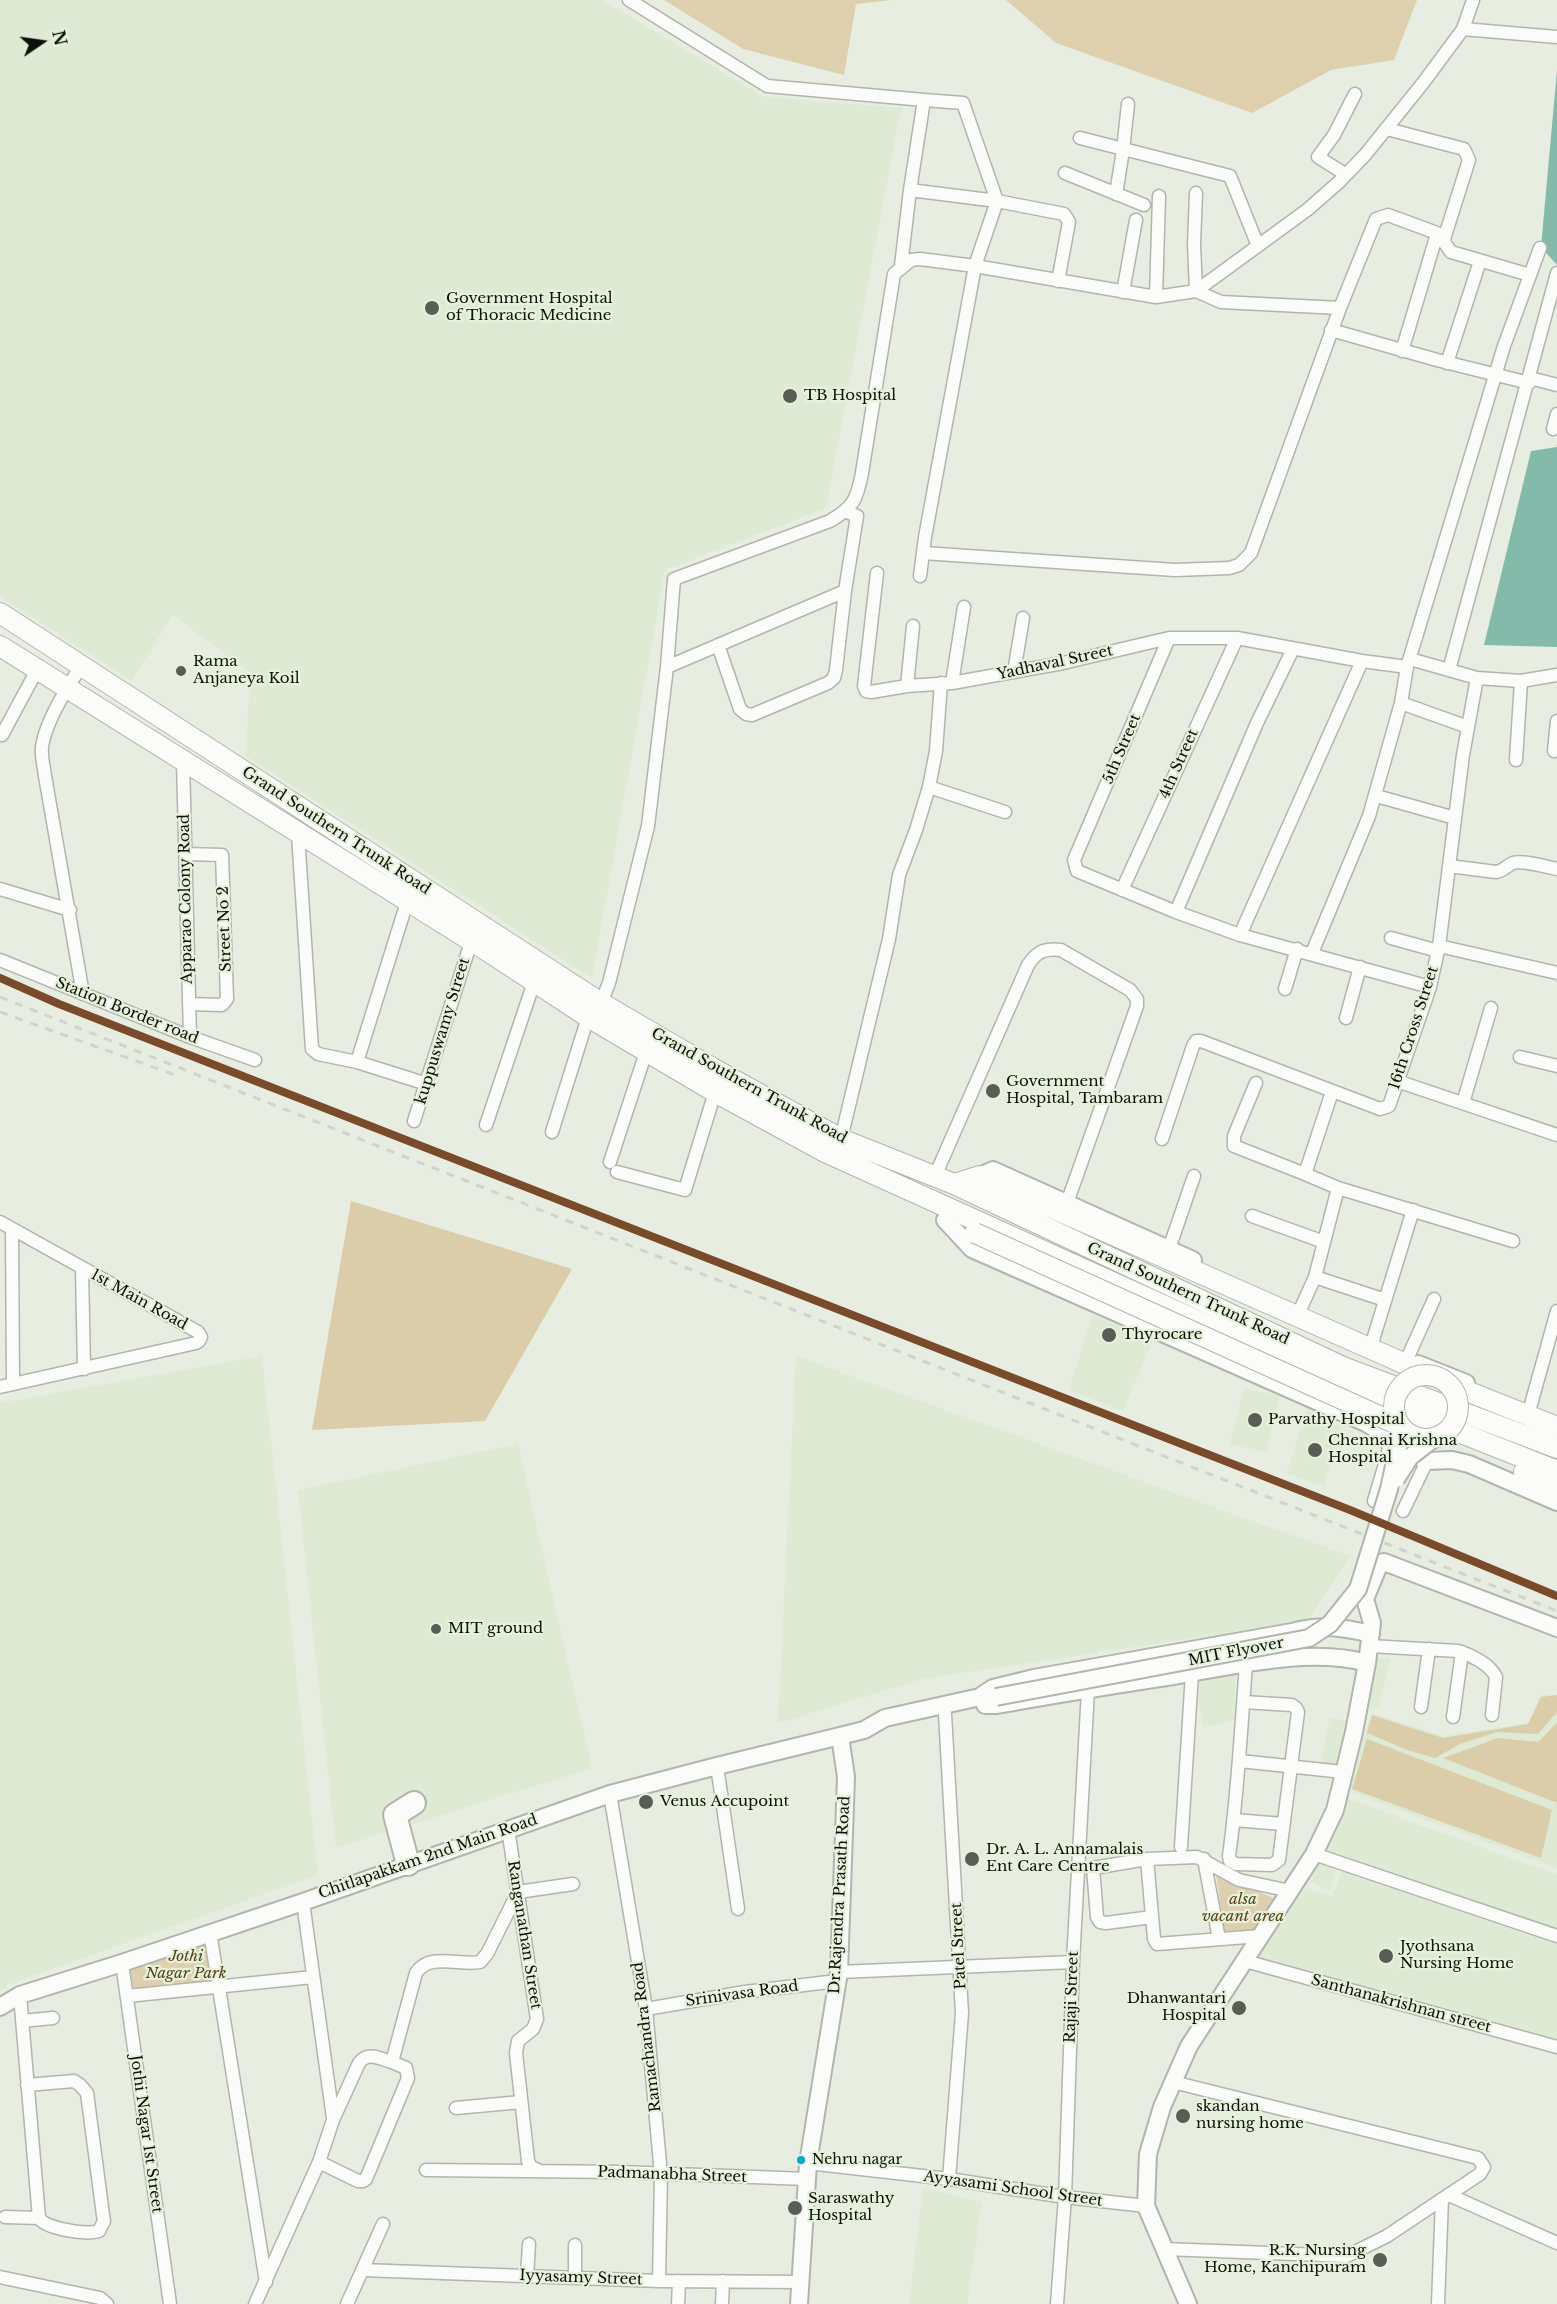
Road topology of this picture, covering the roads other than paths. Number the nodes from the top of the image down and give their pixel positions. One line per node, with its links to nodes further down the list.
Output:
1 (628, 0): 6 (street)
2 (1473, 0): 3 (street)
3 (1463, 29): 4 (street); 8 (street)
4 (1557, 37)
5 (1355, 94): 12 (street)
6 (924, 100): 13 (street); 17 (street)
7 (1128, 104): 10 (street)
8 (1387, 129): 12 (street); 20 (street)
9 (1080, 138): 10 (street)
10 (1123, 150): 15 (street); 21 (street)
11 (1065, 173): 15 (street)
12 (1345, 174): 21 (street)
13 (910, 190): 17 (street); 24 (street)
14 (1196, 193): 29 (street)
15 (1116, 194): 18 (street)
16 (1159, 196): 31 (street)
17 (998, 201): 25 (street); 28 (street)
18 (1144, 205)
19 (1136, 220): 30 (street)
20 (1441, 235): 23 (street); 32 (street); 34 (street)
21 (1258, 246): 29 (street)
22 (1540, 248): 27 (street)
23 (1480, 261): 27 (street); 35 (street)
24 (901, 266): 25 (street); 41 (street)
25 (975, 266): 28 (street); 42 (street)
26 (1557, 273): 37 (street)
27 (1530, 275): 36 (street)
28 (1058, 281): 30 (street)
29 (1196, 291): 31 (street); 32 (street)
30 (1123, 292): 31 (street)
31 (1156, 297)
32 (1340, 308): 33 (street)
33 (1331, 330): 34 (street); 42 (street)
34 (1402, 351): 35 (street)
35 (1447, 363): 36 (street)
36 (1495, 375): 37 (street); 56 (street)
37 (1529, 381): 38 (street); 60 (street)
38 (1557, 385)
39 (1557, 414): 40 (street)
40 (1553, 429)
41 (846, 512): 45 (street); 58 (street)
42 (923, 553): 44 (street)
43 (877, 573): 66 (street, Yadhaval Street)
44 (920, 576)
45 (845, 591): 52 (street); 52 (street)
46 (964, 608): 65 (street)
47 (0, 613): 57 (main road, Grand Southern Trunk Road)
48 (1023, 618): 61 (street)
49 (913, 626): 66 (street)
50 (1169, 638): 51 (street, Yadhaval Street); 61 (street, Yadhaval Street); 84 (street, 5th Street)
51 (1237, 638): 54 (street, Yadhaval Street); 84 (street, 4th Street)
52 (718, 645): 58 (street)
53 (0, 646): 59 (main road, Grand Southern Trunk Road)
54 (1293, 649): 55 (street, Yadhaval Street); 87 (street)
55 (1362, 661): 56 (street, Yadhaval Street); 88 (street)
56 (1409, 663): 60 (street, Yadhaval Street); 68 (street)
57 (82, 665): 67 (street); 103 (main road, Grand Southern Trunk Road)
58 (667, 667): 103 (street)
59 (37, 670): 67 (main road, Grand Southern Trunk Road); 71 (street)
60 (1449, 670): 63 (street, Yadhaval Street)
61 (1014, 672): 65 (street, Yadhaval Street)
62 (1557, 675): 64 (street, Yadhaval Street)
63 (1478, 678): 64 (street, Yadhaval Street); 70 (street, 16th Cross Street)
64 (1521, 681): 73 (street)
65 (947, 683): 66 (street, Yadhaval Street); 75 (street)
66 (907, 686)
67 (66, 688): 74 (main road, Grand Southern Trunk Road); 86 (street)
68 (1401, 703): 70 (street); 93 (street)
69 (1557, 721): 72 (street)
70 (1468, 727): 78 (street, 16th Cross Street)
71 (2, 735)
72 (1554, 751)
73 (1516, 760)
74 (183, 761): 79 (main road, Grand Southern Trunk Road); 80 (street, Apparao Colony Road)
75 (929, 787): 77 (street); 121 (street)
76 (1380, 797): 78 (street)
77 (1005, 812)
78 (1455, 818): 81 (street, 16th Cross Street)
79 (298, 834): 85 (main road, Grand Southern Trunk Road); 109 (street)
80 (185, 854): 101 (street, Apparao Colony Road); 101 (street, Street No 2)
81 (1449, 866): 82 (street); 91 (street, 16th Cross Street)
82 (1557, 869)
83 (0, 889): 86 (street)
84 (1122, 890): 87 (street)
85 (407, 902): 90 (main road, Grand Southern Trunk Road); 109 (street)
86 (70, 910): 100 (street)
87 (1176, 912): 88 (street)
88 (1240, 935): 92 (street)
89 (1391, 938): 91 (street)
90 (471, 942): 97 (main road, Grand Southern Trunk Road); 113 (street, kuppuswamy Street)
91 (1438, 948): 96 (street); 98 (street, 16th Cross Street)
92 (1298, 949): 93 (street); 99 (street)
93 (1312, 953): 95 (street)
94 (0, 960): 100 (street, Station Border road)
95 (1360, 967): 98 (street); 104 (street)
96 (1557, 973)
97 (534, 982): 103 (main road, Grand Southern Trunk Road); 118 (street)
98 (1430, 987): 111 (street, 16th Cross Street)
99 (1285, 989)
100 (83, 993): 105 (street, Station Border road)
101 (189, 1004): 105 (street, Apparao Colony Road)
102 (1491, 1008): 116 (street)
103 (594, 1010): 106 (main road, Grand Southern Trunk Road); 119 (street); 121 (main road, Grand Southern Trunk Road)
104 (1346, 1018)
105 (190, 1037): 108 (street, Station Border road)
106 (646, 1052): 114 (main road, Grand Southern Trunk Road); 114 (street)
107 (1520, 1056): 110 (street)
108 (255, 1060)
109 (357, 1062): 113 (street)
110 (1557, 1066)
111 (1397, 1081): 115 (street, 16th Cross Street); 116 (street)
112 (1256, 1083): 123 (street)
113 (427, 1084): 117 (street, kuppuswamy Street)
114 (715, 1092): 131 (main road, Grand Southern Trunk Road)
115 (1332, 1092): 122 (street, 16th Cross Street); 123 (street)
116 (1462, 1103): 120 (street)
117 (414, 1120)
118 (486, 1125)
119 (552, 1132)
120 (1557, 1135)
121 (841, 1139): 124 (main road, Grand Southern Trunk Road)
122 (1162, 1139)
123 (1305, 1174): 128 (street)
124 (934, 1176): 127 (main road, Grand Southern Trunk Road); 129 (street)
125 (1194, 1176): 137 (street)
126 (986, 1178): 127 (main road); 129 (street); 148 (main road)
127 (954, 1184): 158 (main road, Grand Southern Trunk Road)
128 (1338, 1188): 130 (street); 136 (street)
129 (1067, 1203): 137 (street)
130 (1413, 1210): 135 (street); 141 (street)
131 (942, 1211): 145 (main road, Grand Southern Trunk Road); 149 (street); 156 (main road, bridge)
132 (1252, 1216): 136 (street)
133 (0, 1222): 134 (street, 1st Main Road)
134 (12, 1229): 138 (street, 1st Main Road); 150 (street)
135 (1513, 1241)
136 (1324, 1242): 139 (street)
137 (1169, 1249): 142 (street)
138 (82, 1269): 147 (street); 147 (street, 1st Main Road)
139 (1315, 1277): 141 (street); 142 (street)
140 (1434, 1299): 146 (street)
141 (1385, 1300): 144 (street)
142 (1300, 1310): 144 (street)
143 (1557, 1311): 153 (street)
144 (1372, 1343): 146 (street)
145 (1282, 1359): 149 (main road); 160 (main road, Grand Southern Trunk Road)
146 (1407, 1359): 153 (street)
147 (84, 1369): 150 (street)
148 (1428, 1374): 151 (main road, bridge); 156 (main road, bridge)
149 (1271, 1383): 156 (street)
150 (13, 1384): 152 (street)
151 (1449, 1384): 155 (main road); 157 (main road, bridge)
152 (0, 1388)
153 (1530, 1408): 154 (street)
154 (1557, 1419)
155 (1557, 1427)
156 (1397, 1432): 157 (main road, bridge); 159 (street); 162 (street, MIT Flyover, bridge); 163 (street)
157 (1436, 1438): 161 (main road); 162 (street, MIT Flyover, bridge)
158 (1557, 1448)
159 (1427, 1461): 164 (street); 165 (street)
160 (1557, 1472)
161 (1557, 1486)
162 (1389, 1489): 174 (street, MIT Flyover, bridge)
163 (1374, 1501)
164 (1557, 1502)
165 (1403, 1511)
166 (1557, 1628): 167 (street)
167 (1371, 1634): 168 (street); 170 (street); 174 (street)
168 (1429, 1649): 169 (street); 176 (street)
169 (1462, 1652): 178 (street); 179 (street)
170 (1367, 1663): 171 (street); 185 (street)
171 (1245, 1664): 172 (street); 175 (street)
172 (1192, 1673): 173 (street); 191 (street)
173 (1088, 1690): 174 (street); 207 (street, Rajaji Street)
174 (987, 1699): 177 (street); 180 (street)
175 (1243, 1702): 182 (street); 184 (street)
176 (1421, 1707)
177 (945, 1714): 180 (street); 209 (street, Patel Street)
178 (1492, 1715)
179 (1453, 1718)
180 (864, 1730): 181 (street, Chitlapakkam 2nd Main Road)
181 (840, 1736): 183 (street, Chitlapakkam 2nd Main Road); 211 (street, Dr.Rajendra Prasath Road)
182 (1240, 1761): 184 (street); 188 (street)
183 (717, 1766): 186 (street, Chitlapakkam 2nd Main Road); 200 (street)
184 (1290, 1766): 185 (street); 189 (street)
185 (1343, 1773): 192 (street)
186 (610, 1794): 190 (street, Chitlapakkam 2nd Main Road); 216 (street, Ramachandra Road)
187 (414, 1803): 195 (highway)
188 (1234, 1820): 189 (street); 189 (street)
189 (1283, 1824)
190 (508, 1829): 195 (street, Chitlapakkam 2nd Main Road); 197 (street, Ranganathan Street)
191 (1181, 1847)
192 (1314, 1854): 198 (street); 203 (street)
193 (1147, 1859): 194 (street); 201 (street); 201 (street)
194 (1204, 1859): 198 (street); 205 (street)
195 (408, 1864): 199 (street, Chitlapakkam 2nd Main Road)
196 (573, 1884): 197 (street)
197 (518, 1892): 220 (street); 223 (street, Ranganathan Street)
198 (1290, 1892): 204 (street)
199 (303, 1902): 202 (street, Chitlapakkam 2nd Main Road); 210 (street)
200 (738, 1909)
201 (1152, 1917): 205 (street)
202 (210, 1932): 208 (street, Chitlapakkam 2nd Main Road); 212 (street)
203 (1557, 1935)
204 (1260, 1936): 205 (street); 206 (street)
205 (1219, 1939)
206 (1245, 1960): 219 (street, Santhanakrishnan street); 221 (street)
207 (1074, 1962): 209 (street, Srinivasa Road); 232 (street, Rajaji Street)
208 (122, 1963): 213 (street, Chitlapakkam 2nd Main Road); 214 (street, Jothi Nagar 1st Street)
209 (961, 1967): 211 (street, Srinivasa Road); 231 (street, Patel Street)
210 (313, 1977): 212 (street); 225 (street)
211 (838, 1977): 216 (street, Srinivasa Road); 229 (street, Dr.Rajendra Prasath Road)
212 (218, 1986): 214 (street); 249 (street)
213 (20, 1995): 215 (street, Chitlapakkam 2nd Main Road); 218 (street)
214 (127, 1996): 252 (street, Jothi Nagar 1st Street)
215 (0, 2007)
216 (646, 2009): 230 (street, Ramachandra Road)
217 (53, 2018): 218 (street)
218 (22, 2021): 222 (street)
219 (1557, 2047)
220 (392, 2062): 225 (street); 226 (street)
221 (1173, 2082): 233 (street); 234 (street)
222 (27, 2085): 236 (street); 236 (street)
223 (521, 2102): 224 (street); 228 (street, Ranganathan Street)
224 (456, 2108)
225 (333, 2120): 226 (street)
226 (319, 2162): 249 (street)
227 (426, 2170): 228 (street, Padmanabha Street)
228 (538, 2170): 230 (street, Padmanabha Street)
229 (808, 2171): 230 (street, Padmanabha Street); 231 (street, Ayyasami School Street); 250 (street, Dr.Rajendra Prasath Road)
230 (661, 2175): 246 (street, Ramachandra Road)
231 (949, 2179): 232 (street, Ayyasami School Street)
232 (1065, 2197): 234 (street, Ayyasami School Street); 258 (street, Rajaji Street)
233 (1446, 2197): 238 (street); 241 (street); 260 (street)
234 (1146, 2206): 241 (street)
235 (5, 2217): 236 (street)
236 (39, 2218)
237 (383, 2224): 242 (street)
238 (1557, 2243)
239 (528, 2244): 243 (street)
240 (575, 2245): 245 (street)
241 (1164, 2249): 259 (street)
242 (362, 2270): 243 (street, Iyyasamy Street); 254 (street)
243 (527, 2276): 245 (street, Iyyasamy Street)
244 (0, 2277): 251 (street)
245 (575, 2278): 246 (street, Iyyasamy Street)
246 (658, 2281): 247 (street, Iyyasamy Street)
247 (679, 2281): 248 (street, Iyyasamy Street); 255 (street)
248 (723, 2281): 250 (street, Iyyasamy Street); 256 (street)
249 (266, 2282): 253 (street)
250 (801, 2282): 257 (street, Dr.Rajendra Prasath Road)
251 (107, 2304)
252 (170, 2304)
253 (255, 2304)
254 (347, 2304)
255 (678, 2304)
256 (722, 2304)
257 (799, 2304)
258 (1057, 2304)
259 (1188, 2304)
260 (1438, 2304)

